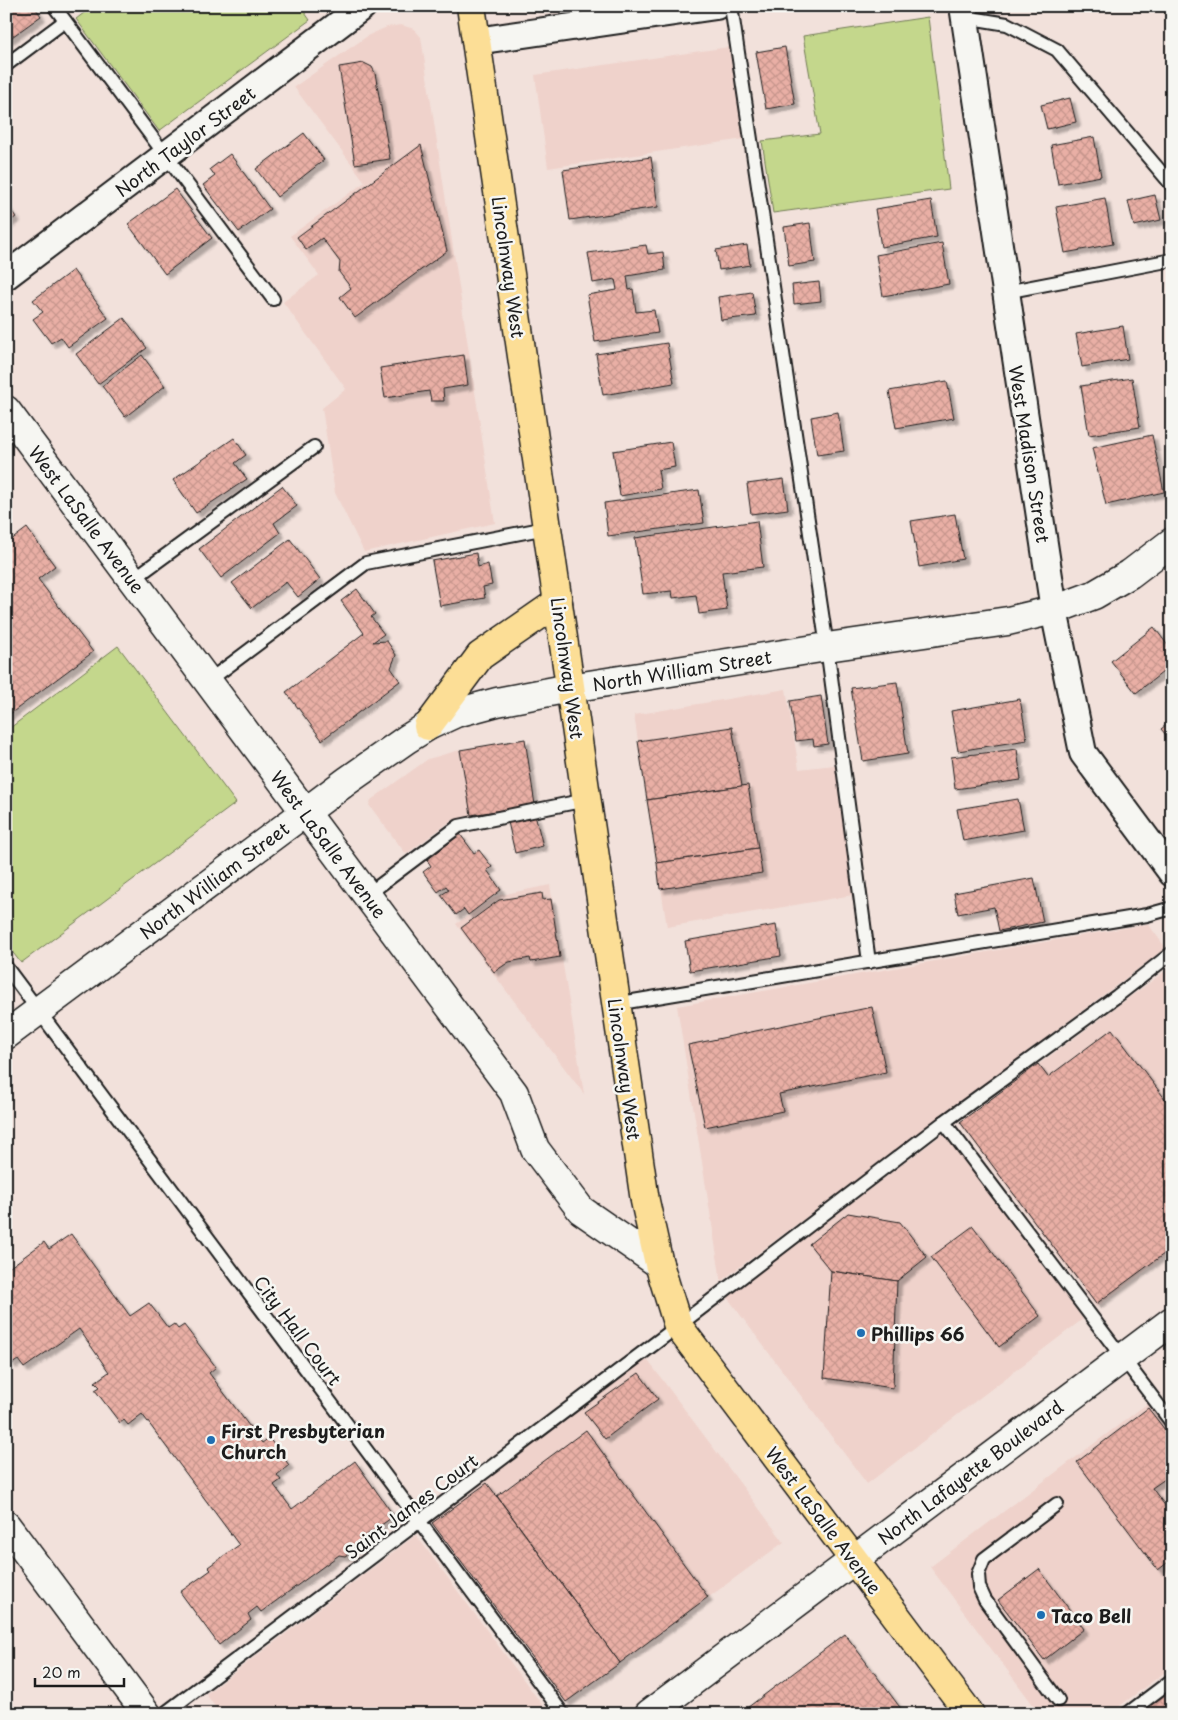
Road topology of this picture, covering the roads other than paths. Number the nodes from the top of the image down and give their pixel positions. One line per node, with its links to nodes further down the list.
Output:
1 (54, 6): 7 (lane)
2 (363, 6): 10 (street, North Taylor Street)
3 (471, 6): 8 (main road, Lincolnway West)
4 (716, 6): 8 (street)
5 (731, 6): 23 (lane)
6 (964, 12): 11 (lane); 14 (street, West Madison Street)
7 (65, 21): 9 (lane); 10 (lane)
8 (476, 41): 18 (main road, Lincolnway West)
9 (6, 64)
10 (166, 155): 13 (street, North Taylor Street); 15 (lane)
11 (1170, 178)
12 (1172, 260): 14 (lane)
13 (6, 276)
14 (1005, 292): 22 (street, West Madison Street)
15 (273, 299)
16 (6, 410): 20 (street, West LaSalle Avenue)
17 (314, 447): 20 (lane)
18 (546, 528): 21 (main road, Lincolnway West); 24 (lane)
19 (1172, 542): 22 (street, North William Street)
20 (132, 580): 24 (street, West LaSalle Avenue)
21 (558, 602): 25 (main road, Lincolnway West); 26 (main road)
22 (1054, 610): 23 (street, North William Street); 29 (street, West Madison Street)
23 (827, 647): 25 (street, North William Street); 33 (lane)
24 (208, 682): 28 (street, West LaSalle Avenue)
25 (570, 688): 26 (street, North William Street); 27 (main road, Lincolnway West)
26 (428, 726): 28 (street, North William Street)
27 (586, 800): 30 (lane); 35 (main road, Lincolnway West)
28 (306, 812): 30 (street, West LaSalle Avenue); 36 (street, North William Street)
29 (1172, 873)
30 (366, 895): 39 (street, West LaSalle Avenue)
31 (1172, 908): 33 (lane)
32 (1172, 954): 38 (lane, Saint James Court)
33 (869, 962): 35 (lane)
34 (6, 966): 36 (lane, City Hall Court)
35 (615, 1004): 39 (main road, Lincolnway West)
36 (39, 1010): 37 (street, North William Street); 45 (lane, City Hall Court)
37 (6, 1035)
38 (944, 1122): 41 (lane, Saint James Court); 42 (lane)
39 (659, 1264): 41 (main road, Lincolnway West)
40 (1172, 1321): 42 (street, North Lafayette Boulevard)
41 (678, 1326): 45 (lane, Saint James Court); 47 (main road, West LaSalle Avenue)
42 (1123, 1358): 43 (lane); 47 (street, North Lafayette Boulevard)
43 (1172, 1423)
44 (1057, 1504): 49 (lane)
45 (419, 1521): 51 (lane, Saint James Court); 52 (lane, City Hall Court)
46 (6, 1525): 50 (street)
47 (854, 1559): 53 (street, North Lafayette Boulevard); 54 (main road, West LaSalle Avenue)
48 (1172, 1680): 55 (lane)
49 (1058, 1700)
50 (147, 1714)
51 (164, 1714)
52 (563, 1714)
53 (649, 1714)
54 (970, 1714)
55 (1126, 1714)

